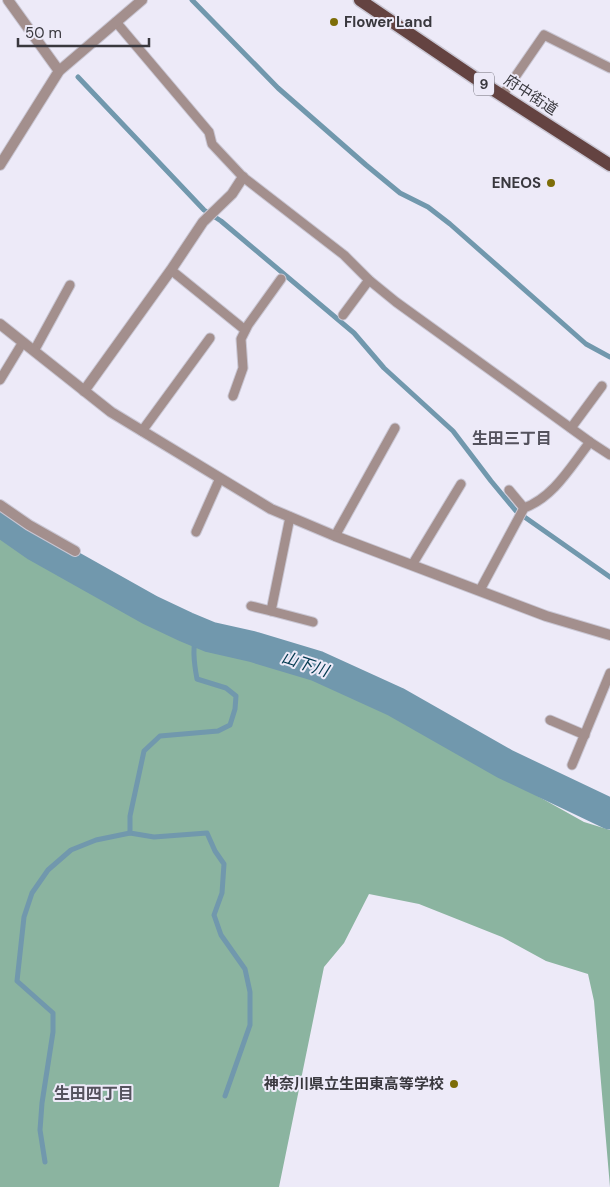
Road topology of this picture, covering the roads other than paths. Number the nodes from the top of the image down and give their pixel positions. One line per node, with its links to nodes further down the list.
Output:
1 (8, 0): 6 (street)
2 (142, 0): 4 (street)
3 (360, 0): 7 (main road, 府中街道 / 9)
4 (116, 22): 6 (street); 10 (lane)
5 (610, 68): 7 (lane)
6 (59, 71): 8 (street)
7 (502, 96): 9 (main road, 府中街道 / 9)
8 (0, 166)
9 (610, 166)
10 (243, 177): 11 (street); 13 (lane)
11 (171, 270): 17 (lane); 23 (street)
12 (280, 279): 17 (lane)
13 (369, 280): 15 (lane); 26 (lane)
14 (70, 286): 20 (lane)
15 (343, 315)
16 (0, 324): 19 (street)
17 (245, 330): 24 (lane)
18 (210, 338): 27 (lane)
19 (23, 342): 20 (street); 21 (lane)
20 (34, 351): 23 (street)
21 (0, 380)
22 (602, 386): 26 (lane)
23 (84, 391): 27 (street)
24 (233, 396)
25 (395, 428): 37 (lane)
26 (571, 428): 28 (lane)
27 (142, 431): 30 (street)
28 (590, 442): 29 (lane); 34 (lane)
29 (610, 455)
30 (220, 478): 35 (street); 36 (lane)
31 (460, 484): 39 (lane)
32 (509, 490): 34 (lane)
33 (0, 505): 38 (street)
34 (524, 508): 40 (lane)
35 (290, 517): 37 (street); 42 (lane)
36 (196, 532)
37 (335, 536): 39 (street)
38 (75, 551)
39 (412, 565): 40 (street)
40 (480, 590): 44 (street)
41 (252, 606): 42 (lane)
42 (271, 611): 43 (lane)
43 (313, 622)
44 (610, 635)
45 (610, 673): 47 (lane)
46 (550, 720): 47 (lane)
47 (585, 735): 48 (lane)
48 (572, 765)

